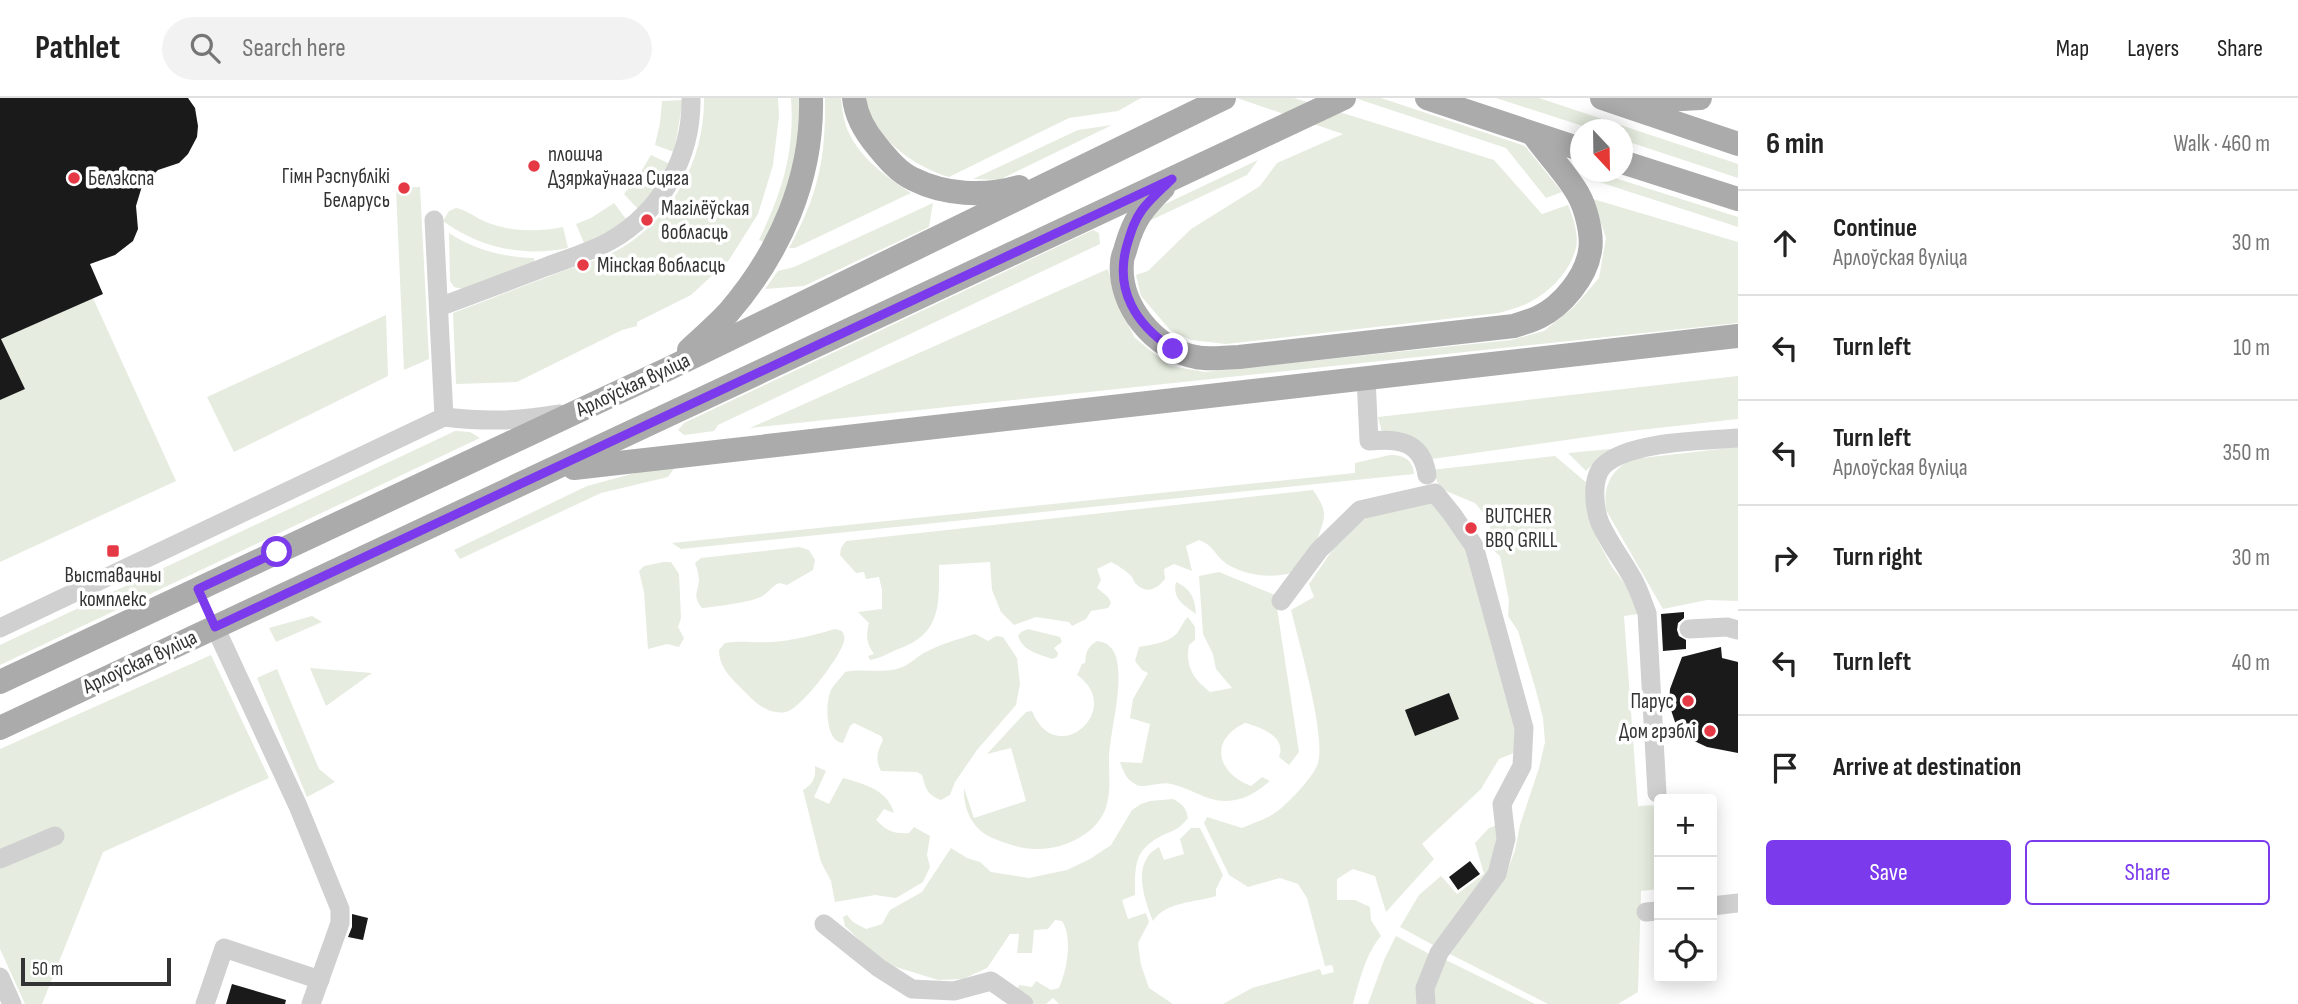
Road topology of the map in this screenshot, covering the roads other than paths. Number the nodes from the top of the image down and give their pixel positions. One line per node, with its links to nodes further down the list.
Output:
1 (691, 98): 17 (lane)
2 (811, 98): 19 (main road)
3 (854, 98): 13 (main road)
4 (1224, 98): 13 (main road, Арлоўская вуліца)
5 (1344, 98): 14 (main road, Арлоўская вуліца)
6 (1427, 98): 9 (main road)
7 (1700, 98): 8 (main road)
8 (1610, 101): 10 (main road)
9 (1532, 134): 11 (main road); 14 (main road)
10 (1738, 144)
11 (1570, 146)
12 (1633, 166): 15 (main road)
13 (1063, 175): 19 (main road, Арлоўская вуліца)
14 (1172, 179): 24 (main road, Арлоўская вуліца)
15 (1738, 199)
16 (434, 220): 17 (lane)
17 (439, 307): 22 (lane)
18 (1738, 336): 20 (main road)
19 (670, 368): 21 (main road, Арлоўская вуліца)
20 (1366, 378): 24 (main road); 25 (lane)
21 (579, 411): 22 (lane); 26 (main road, Арлоўская вуліца)
22 (444, 417): 29 (lane)
23 (1738, 438): 34 (lane)
24 (552, 470): 28 (main road, Арлоўская вуліца)
25 (1427, 475)
26 (198, 589): 28 (main road); 32 (main road, Арлоўская вуліца)
27 (1281, 601): 46 (lane)
28 (215, 627): 33 (main road, Арлоўская вуліца); 41 (lane)
29 (0, 628)
30 (1689, 629): 31 (lane)
31 (1738, 630)
32 (0, 682)
33 (0, 728)
34 (1657, 793)
35 (55, 836): 36 (lane)
36 (0, 859)
37 (1738, 903): 38 (lane)
38 (1717, 905)
39 (824, 923): 45 (lane)
40 (0, 977): 42 (lane)
41 (320, 980): 43 (lane); 44 (lane)
42 (12, 1004)
43 (205, 1004)
44 (311, 1004)
45 (1024, 1004)
46 (1426, 1004)

